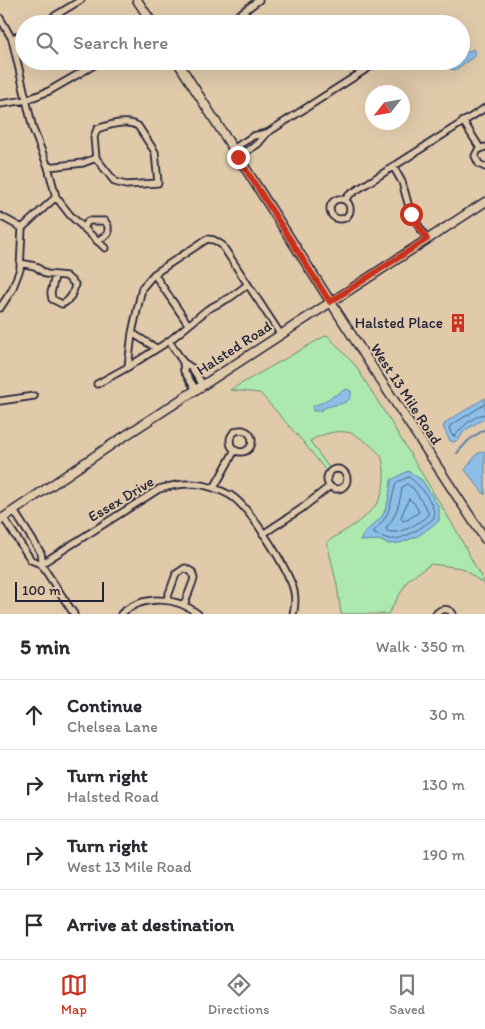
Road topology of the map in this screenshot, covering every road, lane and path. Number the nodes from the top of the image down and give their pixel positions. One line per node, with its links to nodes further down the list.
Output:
1 (81, 0): 4 (street)
2 (137, 0): 5 (street)
3 (259, 0): 6 (street)
4 (56, 15)
5 (147, 15)
6 (238, 15)
7 (0, 18): 9 (street)
8 (15, 37): 9 (street)
9 (12, 39): 10 (street)
10 (15, 52)
11 (19, 70): 15 (street)
12 (85, 70): 15 (street)
13 (183, 70): 21 (street, West 13 Mile Road)
14 (365, 70): 19 (street)
15 (26, 100): 16 (street); 26 (street)
16 (0, 104)
17 (485, 108): 18 (street)
18 (463, 121): 20 (street); 24 (street)
19 (267, 133): 21 (street); 22 (street)
20 (483, 147): 25 (street)
21 (233, 149): 22 (street, West 13 Mile Road)
22 (238, 157): 40 (street, West 13 Mile Road)
23 (96, 158): 23 (street); 26 (street)
24 (393, 166): 28 (street); 33 (street)
25 (485, 166)
26 (48, 167): 27 (street)
27 (56, 198): 31 (street); 32 (street)
28 (345, 200)
29 (485, 202): 33 (street, Halsted Road)
30 (0, 216): 31 (street)
31 (22, 228): 36 (street)
32 (84, 228): 34 (street); 34 (street)
33 (427, 239): 40 (street, Halsted Road)
34 (97, 240): 35 (street)
35 (105, 248)
36 (20, 263): 38 (street); 41 (street)
37 (154, 274): 39 (street); 42 (street); 43 (street)
38 (55, 276): 38 (street)
39 (247, 285): 42 (street); 44 (street)
40 (330, 302): 44 (street, Halsted Road); 60 (street, West 13 Mile Road)
41 (0, 308)
42 (188, 324): 45 (street)
43 (132, 333): 46 (street); 48 (street)
44 (281, 334): 50 (street, Halsted Road)
45 (169, 341): 46 (street); 47 (street)
46 (156, 348): 48 (street)
47 (183, 362): 50 (street); 51 (street)
48 (128, 367): 49 (street)
49 (96, 384)
50 (203, 385): 51 (street, Halsted Road)
51 (196, 390): 57 (street, Halsted Road)
52 (34, 396): 53 (street)
53 (0, 401)
54 (235, 450): 56 (street)
55 (330, 486): 59 (street)
56 (214, 488): 59 (street, Essex Drive); 61 (street, Essex Drive)
57 (14, 511): 58 (street, Halsted Road); 61 (street)
58 (2, 519): 61 (street)
59 (263, 534): 67 (street, Essex Drive)
60 (485, 538)
61 (41, 564): 64 (street)
62 (168, 599): 63 (street); 63 (street); 65 (street)
63 (184, 605): 66 (street)
64 (74, 614)
65 (121, 614)
66 (198, 614)
67 (293, 614)
68 (436, 614): 69 (street)
69 (453, 614)

